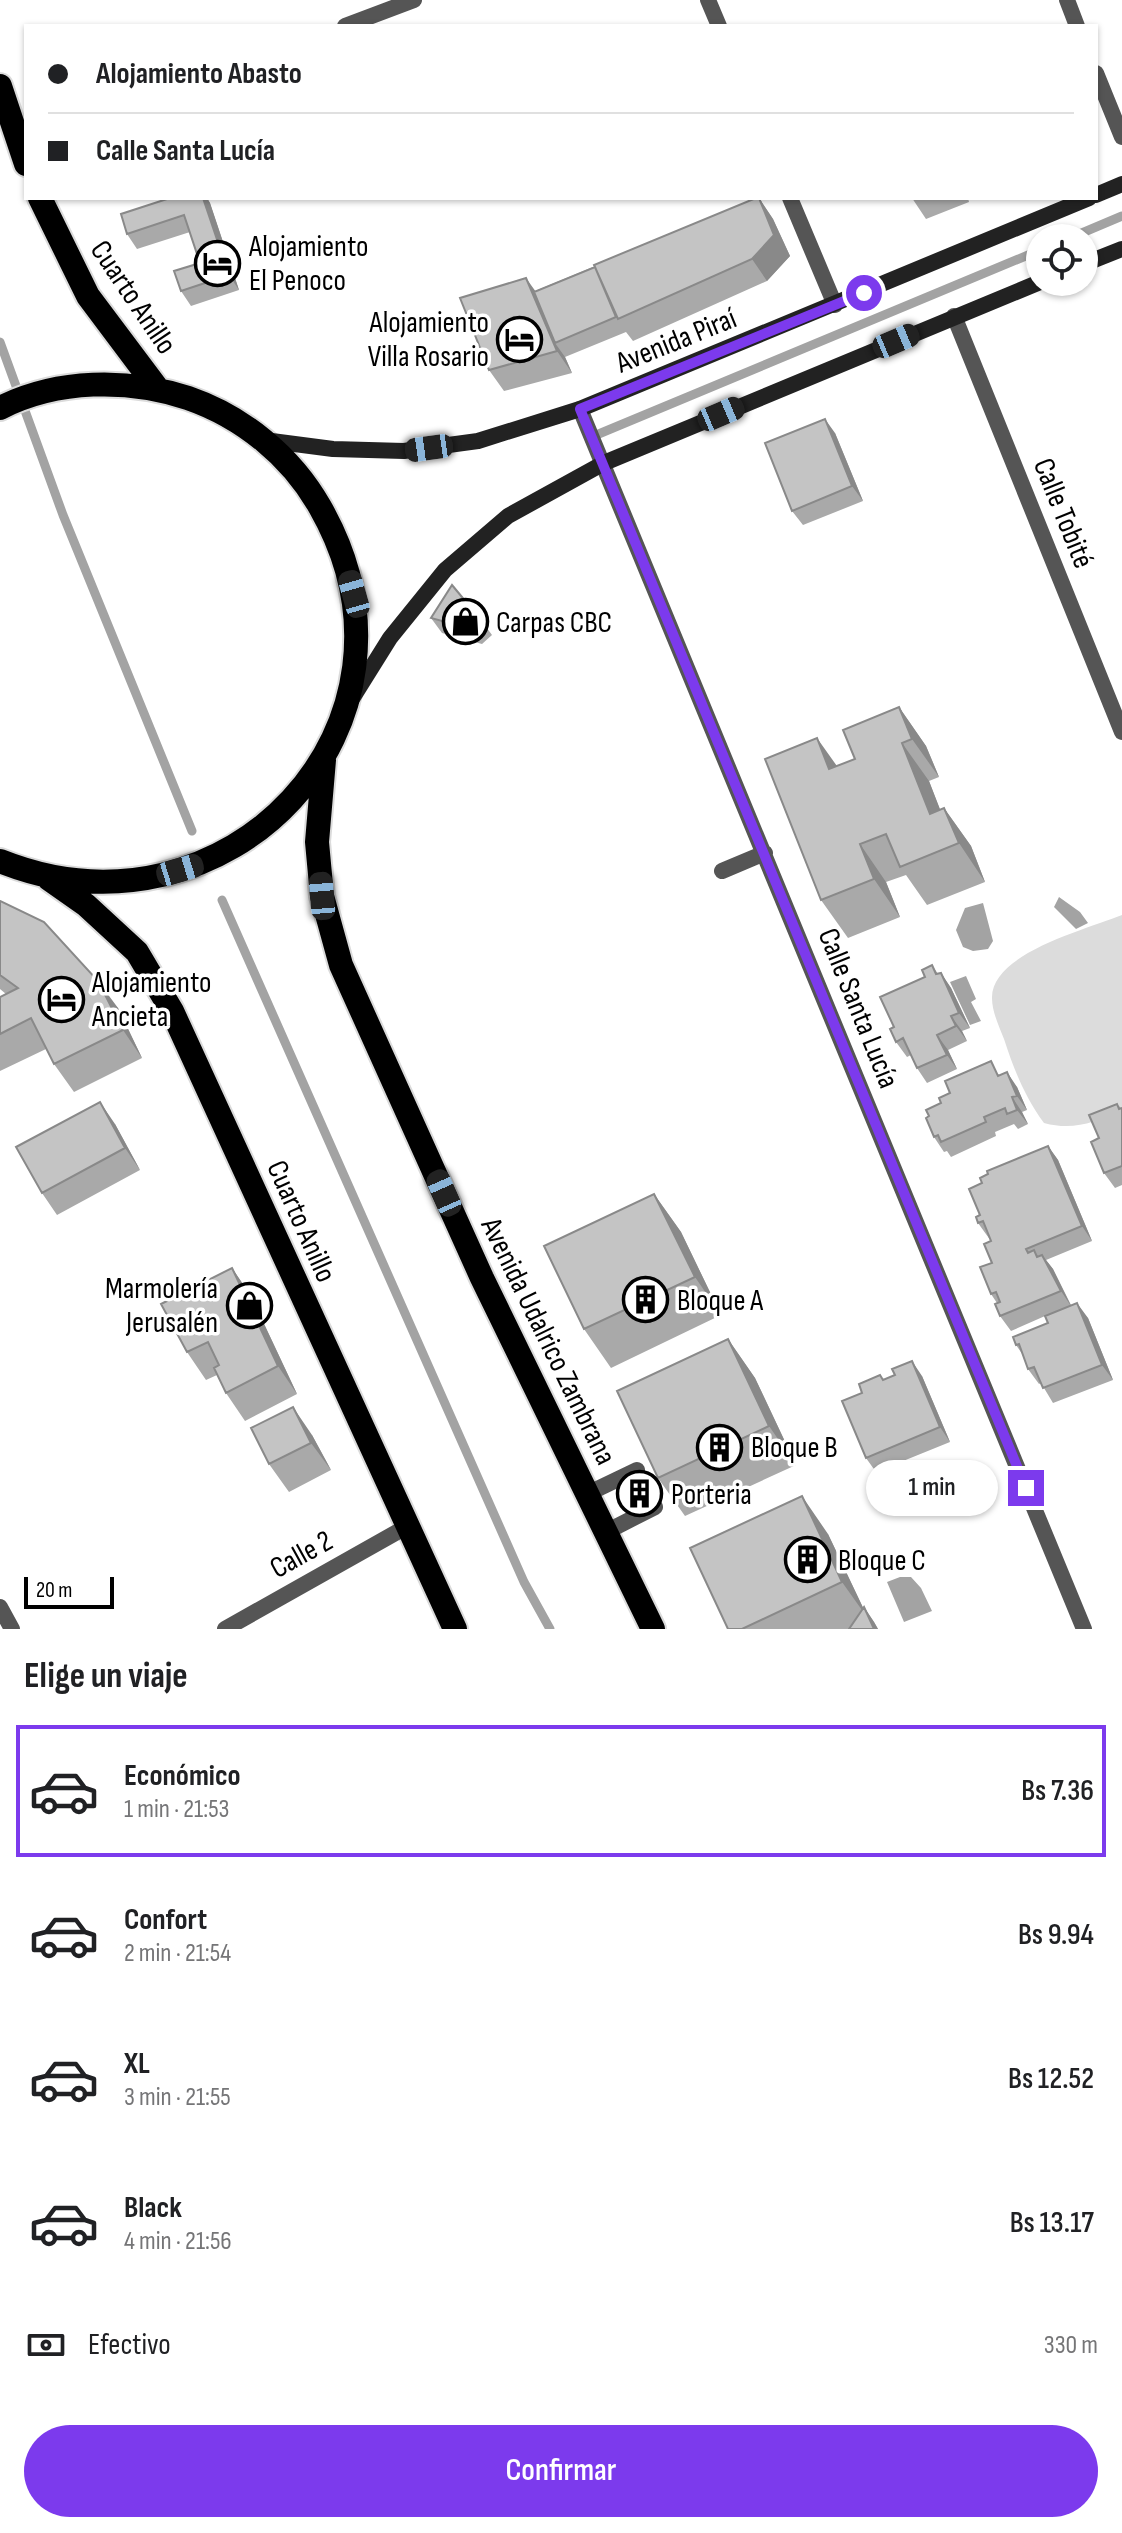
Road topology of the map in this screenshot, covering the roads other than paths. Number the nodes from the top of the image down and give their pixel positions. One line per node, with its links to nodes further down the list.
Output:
1 (414, 0): 4 (street)
2 (708, 0): 5 (street)
3 (1067, 0): 6 (street)
4 (350, 24)
5 (718, 24)
6 (1076, 24)
7 (1098, 78): 9 (street)
8 (0, 86): 10 (highway)
9 (1122, 137)
10 (24, 153)
11 (1122, 184): 12 (main road)
12 (1098, 194)
13 (41, 200): 21 (highway, Cuarto Anillo)
14 (791, 200): 19 (street)
15 (1084, 200): 19 (main road, Avenida Piraí)
16 (1122, 249): 17 (main road)
17 (1098, 258)
18 (1026, 288): 20 (main road)
19 (835, 305): 23 (main road, Avenida Piraí)
20 (954, 316): 25 (main road); 27 (street, Calle Tobité)
21 (157, 388): 22 (highway); 24 (highway)
22 (0, 408)
23 (582, 413): 24 (main road, Avenida Piraí); 25 (street, Calle Santa Lucía)
24 (264, 440): 26 (highway)
25 (602, 459): 26 (main road); 29 (street, Calle Santa Lucía)
26 (343, 714): 28 (highway)
27 (1122, 732)
28 (324, 757): 32 (highway); 34 (highway, Avenida Udalrico Zambrana)
29 (765, 853): 31 (street); 43 (street, Calle Santa Lucía)
30 (0, 861): 32 (highway)
31 (722, 871)
32 (43, 876): 36 (highway, Cuarto Anillo)
33 (637, 1470): 34 (street)
34 (587, 1494): 37 (highway, Avenida Udalrico Zambrana)
35 (655, 1507): 37 (street)
36 (406, 1527): 40 (street, Calle 2); 41 (highway, Cuarto Anillo)
37 (606, 1532): 42 (highway, Avenida Udalrico Zambrana)
38 (0, 1607): 39 (street)
39 (12, 1629)
40 (225, 1629)
41 (455, 1629)
42 (653, 1629)
43 (1084, 1629)

